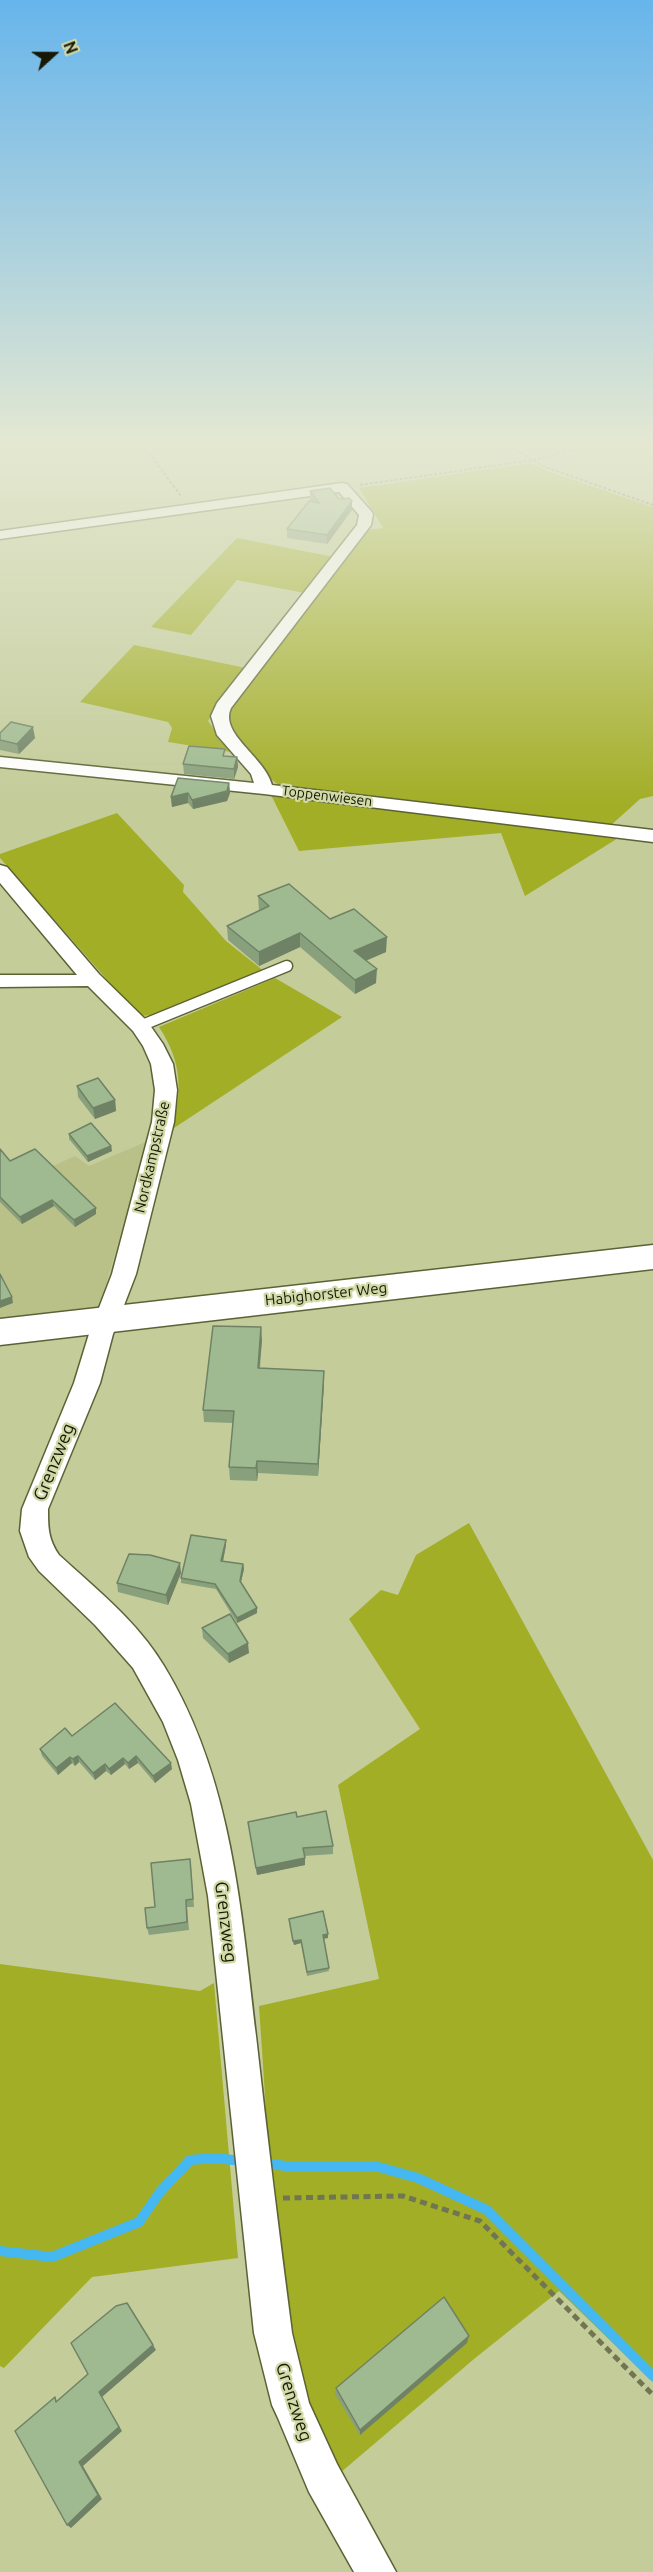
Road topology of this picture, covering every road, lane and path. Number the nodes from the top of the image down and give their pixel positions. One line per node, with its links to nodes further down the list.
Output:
1 (333, 565): 3 (street)
2 (0, 762): 3 (street, Toppenwiesen)
3 (264, 789): 4 (street, Toppenwiesen)
4 (653, 836)
5 (0, 871): 7 (street, Nordkampstraße)
6 (287, 966): 9 (lane)
7 (92, 979): 8 (street); 9 (street, Nordkampstraße)
8 (0, 981)
9 (140, 1026): 11 (street, Nordkampstraße)
10 (653, 1257): 11 (street, Habighorster Weg)
11 (107, 1319): 12 (street, Habighorster Weg); 13 (street, Grenzweg)
12 (0, 1332)
13 (257, 2199): 14 (path); 15 (street, Grenzweg)
14 (653, 2395)
15 (376, 2572)

